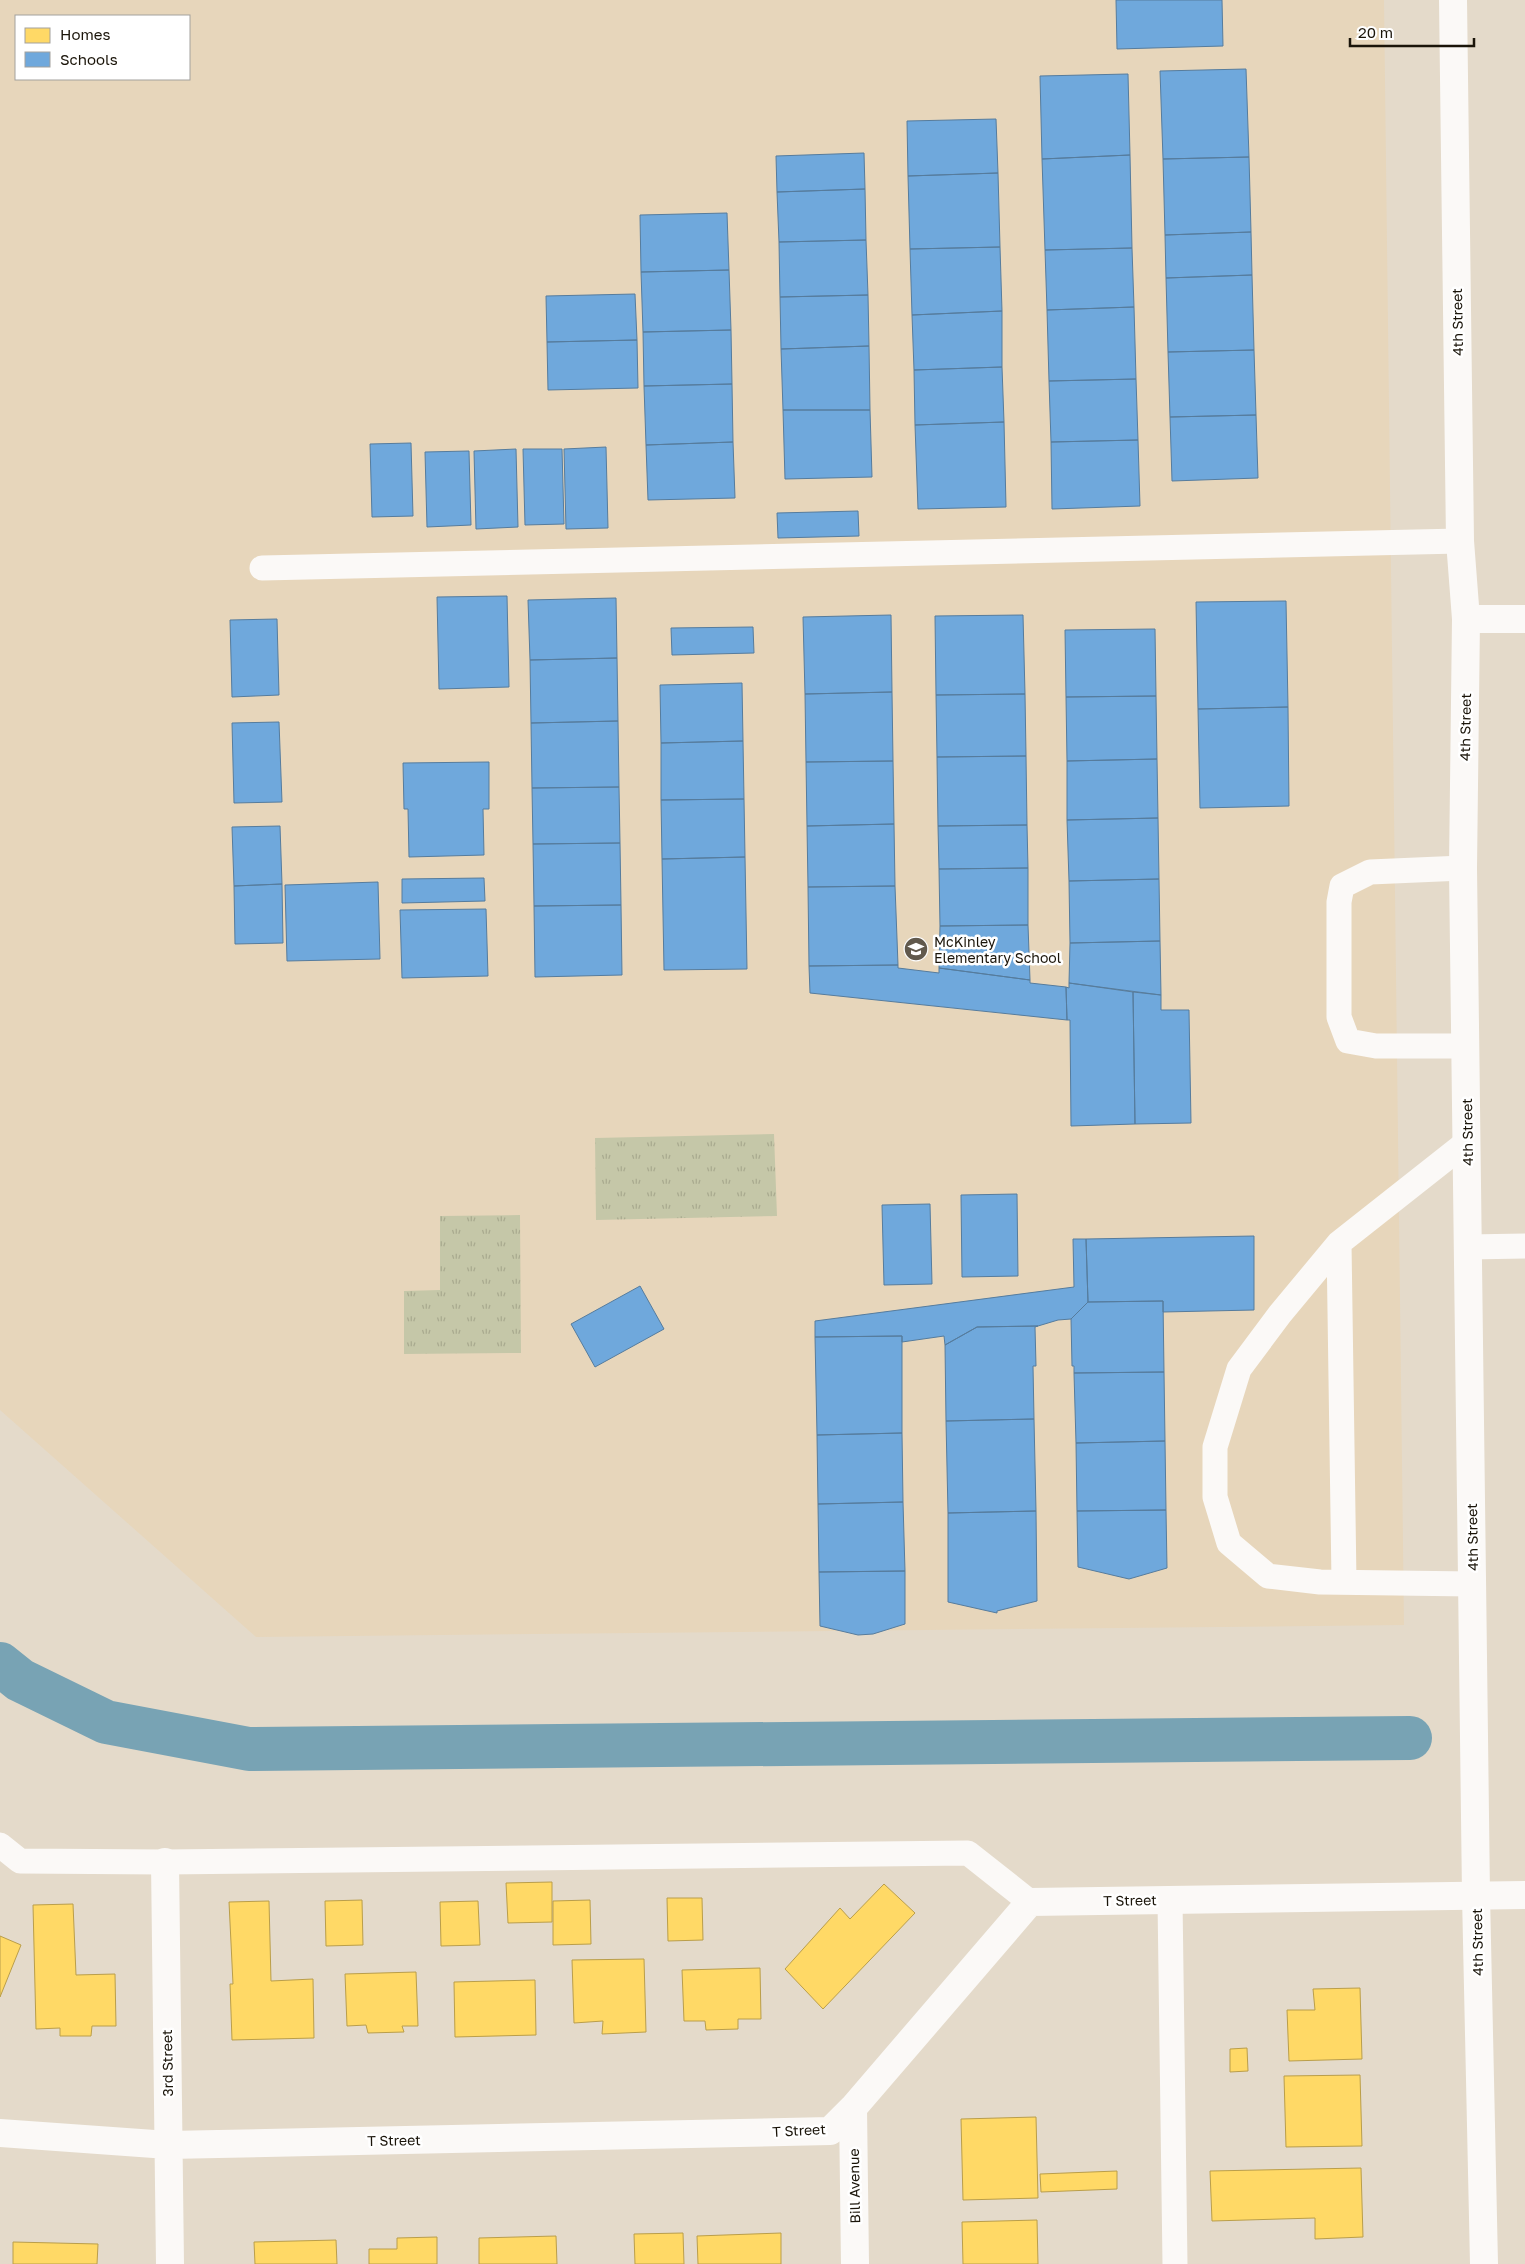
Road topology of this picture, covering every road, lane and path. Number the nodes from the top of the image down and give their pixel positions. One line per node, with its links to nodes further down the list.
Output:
1 (1453, 0): 2 (street, 4th Street)
2 (1460, 541): 3 (lane); 4 (street, 4th Street)
3 (262, 568)
4 (1466, 619): 5 (street); 6 (street, 4th Street)
5 (1525, 619)
6 (1463, 868): 7 (street, 4th Street); 7 (lane)
7 (1466, 1046): 8 (street, 4th Street)
8 (1467, 1142): 9 (lane); 11 (street, 4th Street)
9 (1339, 1243): 12 (lane); 12 (lane)
10 (1525, 1246): 11 (lane)
11 (1468, 1247): 13 (street, 4th Street)
12 (1344, 1582): 13 (lane)
13 (1472, 1584): 16 (street, 4th Street)
14 (0, 1845): 15 (lane)
15 (165, 1862): 19 (lane); 22 (street, 3rd Street)
16 (1476, 1895): 17 (street, T Street); 18 (street, T Street); 26 (street, 4th Street)
17 (1525, 1895)
18 (1170, 1900): 19 (street, T Street); 25 (lane)
19 (1030, 1902): 20 (street, T Street)
20 (853, 2108): 22 (street, T Street); 24 (street, Bill Avenue)
21 (0, 2132): 22 (street, T Street)
22 (168, 2145): 23 (street, 3rd Street)
23 (170, 2264)
24 (855, 2264)
25 (1175, 2264)
26 (1484, 2264)

